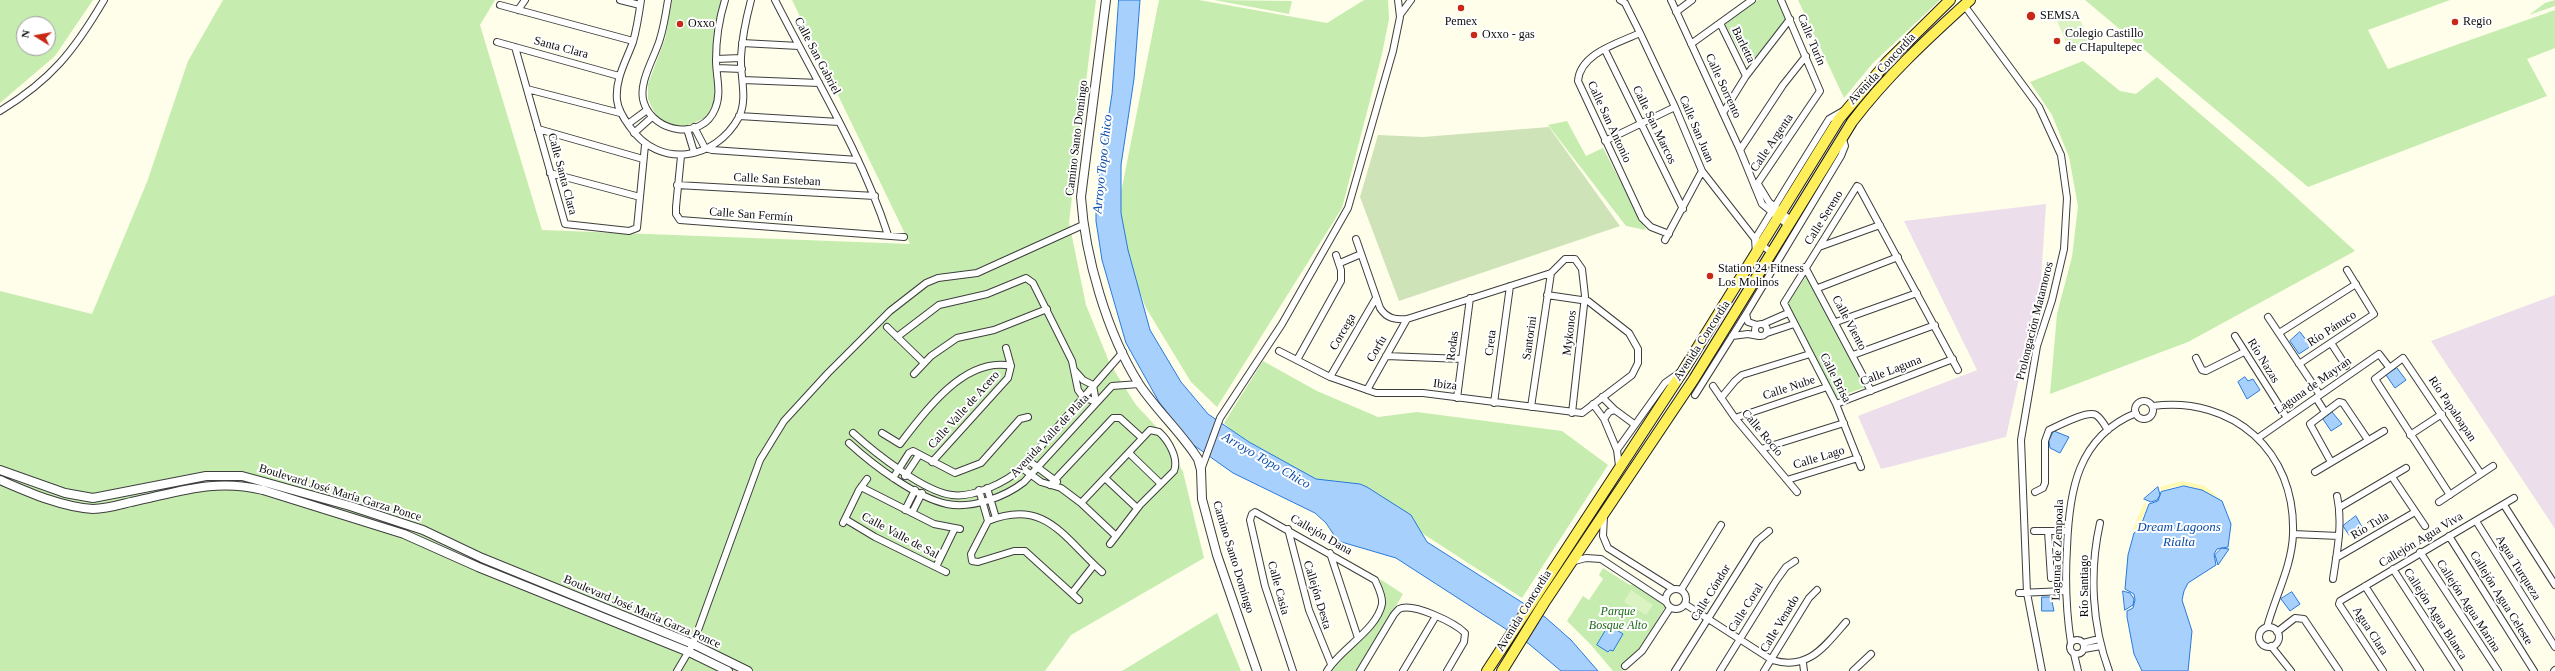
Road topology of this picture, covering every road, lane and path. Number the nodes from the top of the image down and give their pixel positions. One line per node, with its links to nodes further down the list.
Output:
1 (104, 0): 46 (street)
2 (524, 0): 20 (street)
3 (620, 0): 18 (street)
4 (668, 0): 45 (street)
5 (725, 0): 35 (street)
6 (751, 0): 28 (street)
7 (775, 0): 30 (street, Calle San Gabriel)
8 (1106, 0): 76 (street, Camino Santo Domingo)
9 (1398, 0): 22 (street)
10 (1411, 0): 22 (street)
11 (1671, 0): 21 (street, Calle Sorrento)
12 (1692, 0): 21 (street)
13 (1752, 0): 24 (street)
14 (1781, 0): 23 (street, Calle Turín)
15 (1950, 0): 75 (main road, Avenida Concordia)
16 (1624, 1): 25 (street, Calle San Juan)
17 (1963, 2): 58 (main road, Avenida Concordia); 279 (street, Prolongación Matamoros)
18 (641, 3): 26 (street)
19 (500, 6): 20 (street)
20 (518, 10): 26 (street)
21 (1676, 12): 29 (street, Calle Sorrento)
22 (1400, 17): 197 (street)
23 (1790, 19): 33 (street, Calle Turín); 39 (street)
24 (1720, 23): 29 (street); 39 (street, Barletta)
25 (1640, 33): 32 (street, Calle San Antonio); 44 (street, Calle San Juan)
26 (633, 41): 38 (street)
27 (497, 42): 31 (street, Santa Clara)
28 (742, 42): 30 (street); 34 (street)
29 (1691, 44): 48 (street, Calle Sorrento)
30 (799, 46): 41 (street, Calle San Gabriel)
31 (515, 47): 38 (street, Santa Clara); 42 (street, Calle Santa Clara)
32 (1605, 50): 52 (street, Calle San Marcos); 59 (street, Calle San Antonio)
33 (1806, 56): 43 (street, Calle Turín); 62 (street)
34 (741, 58): 35 (street); 37 (street)
35 (716, 59): 36 (street)
36 (716, 68): 37 (street); 54 (street)
37 (742, 69): 40 (street)
38 (619, 76): 47 (street)
39 (1746, 76): 48 (street)
40 (743, 80): 41 (street); 49 (street)
41 (819, 83): 51 (street, Calle San Gabriel)
42 (527, 89): 47 (street); 55 (street, Calle Santa Clara)
43 (1820, 90): 69 (street, Calle Argenta)
44 (1675, 106): 52 (street); 67 (street, Calle San Juan)
45 (647, 110): 50 (street); 53 (street)
46 (0, 112)
47 (620, 113): 53 (street)
48 (1723, 113): 62 (street, Calle Sorrento)
49 (739, 116): 51 (street); 61 (street)
50 (652, 117): 56 (street); 57 (street)
51 (839, 122): 66 (street, Calle San Gabriel)
52 (1640, 123): 59 (street); 74 (street, Calle San Marcos)
53 (628, 124): 57 (street)
54 (694, 127): 56 (street); 61 (street)
55 (538, 129): 65 (street); 68 (street, Calle Santa Clara)
56 (687, 129): 63 (street)
57 (634, 133): 60 (street)
58 (1842, 136): 71 (main road, Avenida Concordia); 84 (street)
59 (1605, 141): 78 (street, Calle San Antonio)
60 (645, 145): 64 (street); 65 (street, Calle Santa Clara)
61 (705, 148): 63 (street); 66 (street)
62 (1740, 150): 69 (street, Calle Sorrento)
63 (694, 152): 64 (street)
64 (681, 156): 70 (street, Calle San Fermín)
65 (643, 159): 73 (street, Calle Santa Clara)
66 (858, 160): 72 (street)
67 (1702, 171): 74 (street); 84 (street, Calle San Juan)
68 (550, 173): 73 (street); 73 (street, Calle Santa Clara)
69 (1756, 184): 75 (street, Calle Argenta)
70 (678, 185): 72 (street, Calle San Esteban); 79 (street, Calle San Fermín)
71 (1811, 189): 75 (main road); 84 (main road, Avenida Concordia)
72 (875, 196): 79 (street)
73 (640, 197)
74 (1684, 209): 78 (street)
75 (1780, 215): 84 (main road); 84 (street)
76 (1083, 225): 120 (street, Camino Santo Domingo); 296 (street)
77 (1880, 225): 83 (street); 83 (street, Calle Sereno); 87 (street)
78 (1669, 234): 82 (street)
79 (888, 235): 80 (street, Calle San Fermín)
80 (904, 237)
81 (1356, 238): 85 (street)
82 (1665, 240)
83 (1819, 247): 89 (street, Calle Sereno)
84 (1768, 248): 103 (street); 137 (main road, Avenida Concordia); 140 (main road, Avenida Concordia)
85 (1361, 254): 88 (street); 97 (street)
86 (1336, 255): 88 (street)
87 (1898, 257): 94 (street); 95 (street)
88 (1340, 263): 128 (street)
89 (1805, 267): 94 (street, Calle Viento); 100 (street, Calle Sereno)
90 (2347, 270): 92 (street)
91 (1551, 273): 93 (street); 96 (street, Santorini); 99 (street, Mykonos)
92 (2356, 284): 112 (street); 117 (street, Río Pánuco)
93 (1510, 286): 98 (street); 154 (street, Creta)
94 (1818, 288): 106 (street, Calle Viento)
95 (1917, 293): 106 (street); 109 (street)
96 (1547, 295): 99 (street); 158 (street, Santorini)
97 (1376, 298): 105 (street); 139 (street, Corcega)
98 (1470, 298): 105 (street); 126 (street, Rodas)
99 (1585, 299): 150 (street, Ibiza); 160 (street, Mykonos)
100 (1784, 302): 102 (street, Calle Brisa)
101 (1047, 309): 116 (street); 129 (street); 136 (street)
102 (1788, 313): 107 (street); 108 (street, Calle Brisa)
103 (1746, 314): 107 (street); 113 (street)
104 (2268, 317): 112 (street)
105 (1407, 319): 124 (street, Corfu)
106 (1836, 322): 123 (street, Calle Viento)
107 (1760, 324): 111 (street); 114 (street)
108 (1794, 324): 111 (street); 122 (street, Calle Brisa)
109 (1935, 326): 123 (street); 127 (street)
110 (887, 327): 116 (street)
111 (1767, 333): 114 (street)
112 (2279, 333): 130 (street)
113 (1732, 336): 114 (street); 134 (street)
114 (1759, 336)
115 (2235, 336): 121 (street, Río Nazas)
116 (897, 337): 129 (street)
117 (2331, 343): 130 (street, Río Pánuco); 132 (street)
118 (1006, 348): 131 (street, Calle Valle de Acero)
119 (1279, 351): 128 (street, Ibiza)
120 (1123, 352): 141 (street, Camino Santo Domingo); 142 (street, Avenida Valle de Plata)
121 (2244, 352): 125 (street); 166 (street, Río Nazas)
122 (1810, 354): 144 (street, Calle Brisa); 152 (street)
123 (1853, 355): 146 (street, Calle Viento)
124 (1386, 356): 126 (street); 145 (street, Corfu)
125 (2196, 358)
126 (1462, 359): 151 (street, Rodas)
127 (1953, 359): 135 (street); 146 (street, Calle Laguna)
128 (1297, 360): 139 (street, Ibiza)
129 (924, 362): 138 (street)
130 (2299, 364): 148 (street)
131 (1011, 366): 173 (street); 187 (street, Calle Valle de Acero)
132 (2346, 366)
133 (2389, 367): 148 (street, Laguna de Mayran); 163 (street, Río Papaloapan); 174 (street)
134 (1712, 369): 140 (street); 147 (street)
135 (1958, 370)
136 (1075, 371): 142 (street); 149 (street)
137 (1683, 371): 169 (street); 189 (main road, Avenida Concordia)
138 (914, 374)
139 (1330, 377): 145 (street, Ibiza)
140 (1694, 379): 235 (main road, Avenida Concordia)
141 (1139, 384): 153 (street, Avenida Valle de Plata); 197 (street, Camino Santo Domingo)
142 (1093, 385): 149 (street, Avenida Valle de Plata); 153 (street)
143 (1713, 386): 152 (street, Calle Rocío)
144 (1827, 387): 156 (street, Calle Brisa); 165 (street, Calle Nube)
145 (1367, 390): 151 (street, Ibiza)
146 (1871, 390): 156 (street, Calle Laguna)
147 (1695, 395)
148 (2318, 396): 161 (street); 166 (street, Laguna de Mayran)
149 (1084, 397): 153 (street); 186 (street, Avenida Valle de Plata)
150 (1602, 397): 155 (street, Ibiza); 159 (street)
151 (1458, 398): 154 (street, Ibiza)
152 (1721, 398): 165 (street, Calle Rocío)
153 (1096, 402): 193 (street, Avenida Valle de Plata)
154 (1494, 402): 158 (street, Ibiza)
155 (1593, 404): 160 (street, Ibiza); 167 (street)
156 (1836, 404): 168 (street, Calle Brisa)
157 (2152, 406): 162 (street); 162 (street); 176 (street)
158 (1531, 407): 160 (street, Ibiza)
159 (1616, 410): 167 (street); 169 (street)
160 (1572, 412)
161 (2325, 412): 177 (street); 188 (street)
162 (2136, 413): 170 (street, Laguna de Zempoala)
163 (2442, 414): 174 (street); 200 (street, Río Papaloapan)
164 (1028, 416): 187 (street)
165 (1735, 418): 179 (street, Calle Rocío)
166 (2286, 418): 176 (street, Laguna de Mayran)
167 (1604, 419): 181 (street)
168 (1844, 423): 179 (street); 184 (street, Calle Brisa)
169 (1634, 424): 181 (street)
170 (2106, 428): 221 (street); 249 (street, Laguna de Zempoala)
171 (2384, 431): 177 (street)
172 (854, 433): 180 (street, Avenida Valle de Plata)
173 (882, 433)
174 (2410, 435): 222 (street)
175 (1142, 438): 182 (street); 206 (street); 212 (street)
176 (2258, 438): 250 (street)
177 (2368, 440): 188 (street)
178 (849, 443): 185 (street, Avenida Valle de Plata)
179 (1761, 449): 208 (street, Calle Rocío)
180 (872, 450): 185 (street); 196 (street, Avenida Valle de Plata)
181 (1618, 450): 189 (street)
182 (1129, 453): 204 (street); 212 (street)
183 (919, 455): 187 (street); 196 (street); 199 (street)
184 (1858, 458): 191 (street, Calle Brisa); 208 (street, Calle Lago)
185 (866, 459): 203 (street, Avenida Valle de Plata)
186 (1029, 461): 192 (street, Avenida Valle de Plata); 193 (street)
187 (932, 462)
188 (2331, 462): 198 (street)
189 (1619, 466): 312 (main road, Avenida Concordia)
190 (2493, 466): 200 (street)
191 (1861, 467)
192 (1022, 468): 201 (street); 215 (street, Avenida Valle de Plata)
193 (1036, 468): 201 (street, Avenida Valle de Plata); 206 (street)
194 (2406, 468): 202 (street)
195 (0, 470): 209 (street, Boulevard José María Garza Ponce)
196 (898, 470): 199 (street, Avenida Valle de Plata); 203 (street)
197 (1201, 470): 306 (street, Camino Santo Domingo)
198 (2315, 472)
199 (906, 474): 210 (street); 211 (street, Avenida Valle de Plata)
200 (2481, 474): 222 (street)
201 (1030, 475): 213 (street); 225 (street, Avenida Valle de Plata)
202 (2392, 477): 231 (street); 236 (street)
203 (893, 478): 210 (street, Avenida Valle de Plata)
204 (1105, 478): 228 (street); 232 (street)
205 (867, 479): 214 (street)
206 (1055, 479): 213 (street); 216 (street)
207 (0, 480): 217 (street, Boulevard José María Garza Ponce)
208 (1787, 480): 220 (street, Calle Rocío)
209 (25, 481): 217 (street); 230 (street, Boulevard José María Garza Ponce)
210 (901, 482): 219 (street, Avenida Valle de Plata)
211 (922, 483): 218 (street, Avenida Valle de Plata); 219 (street)
212 (1161, 484): 232 (street)
213 (1050, 485): 216 (street)
214 (861, 486): 233 (street); 264 (street, Calle Valle de Sal)
215 (987, 488): 218 (street, Avenida Valle de Plata); 225 (street)
216 (1061, 488): 228 (street)
217 (22, 490): 238 (street, Boulevard José María Garza Ponce)
218 (979, 490): 226 (street)
219 (918, 491): 226 (street, Avenida Valle de Plata); 233 (street); 237 (street)
220 (1797, 492)
221 (2035, 492)
222 (2450, 495): 227 (street)
223 (2337, 496): 231 (street)
224 (2514, 498): 229 (street, Callejón Agua Viva)
225 (991, 499): 226 (street, Avenida Valle de Plata); 239 (street)
226 (982, 501): 241 (street)
227 (2439, 502)
228 (1081, 503): 251 (street)
229 (2504, 505): 240 (street, Callejón Agua Viva); 271 (street)
230 (350, 506): 238 (street); 296 (street, Boulevard José María Garza Ponce)
231 (2340, 507): 252 (street)
232 (1137, 508): 251 (street)
233 (905, 510): 237 (street)
234 (1255, 512): 245 (street, Callejón Dana); 307 (street, Calle Casia)
235 (1604, 512): 255 (street); 261 (main road, Avenida Concordia)
236 (2415, 512): 244 (street); 258 (street, Río Tula)
237 (912, 513): 264 (street)
238 (347, 517): 296 (street, Boulevard José María Garza Ponce)
239 (996, 518): 241 (street); 262 (street)
240 (2476, 520): 253 (street, Callejón Agua Viva); 295 (street, Agua Turqueza)
241 (988, 521): 277 (street)
242 (2100, 523): 291 (street, Río Santiago)
243 (1721, 525): 274 (street)
244 (2425, 526)
245 (1288, 529): 257 (street, Callejón Dana); 301 (street, Callejón Desta)
246 (2048, 530): 248 (street); 249 (street); 269 (street)
247 (1769, 531): 285 (street, Calle Cóndor)
248 (2034, 531)
249 (2067, 531): 276 (street, Laguna de Zempoala)
250 (2293, 534): 252 (street); 287 (street)
251 (1116, 536): 254 (street)
252 (2339, 536): 258 (street)
253 (2449, 536): 256 (street, Callejón Agua Viva); 328 (street, Callejón Agua Celeste)
254 (1110, 544)
255 (1608, 548): 259 (street); 263 (street)
256 (2420, 552): 265 (street, Callejón Agua Viva); 327 (street, Callejón Agua Marina)
257 (1330, 553): 289 (street, Callejón Desta); 289 (street, Callejón Dana)
258 (2336, 558): 270 (street)
259 (1601, 559): 261 (street); 268 (street)
260 (1795, 561): 290 (street, Calle Coral)
261 (1571, 562): 313 (main road, Avenida Concordia)
262 (1094, 565): 267 (street); 277 (street)
263 (1635, 566): 268 (street); 273 (street)
264 (936, 568): 266 (street, Calle Valle de Sal)
265 (2393, 569): 272 (street, Callejón Agua Viva); 326 (street, Callejón Agua Blanca)
266 (946, 572)
267 (1102, 572)
268 (1628, 576): 283 (street)
269 (2051, 578)
270 (2332, 579)
271 (2555, 585)
272 (2365, 586): 281 (street, Callejón Agua Viva); 325 (street)
273 (1673, 589): 274 (street); 283 (street)
274 (1681, 590): 282 (street)
275 (1817, 590): 299 (street, Calle Venado)
276 (2065, 591): 279 (street); 292 (street, Laguna de Zempoala)
277 (1072, 593): 280 (street)
278 (2019, 593): 279 (street)
279 (2028, 593): 319 (street, Prolongación Matamoros)
280 (1079, 600)
281 (2339, 602): 324 (street, Agua Clara)
282 (1685, 604): 283 (street); 285 (street)
283 (1668, 605): 302 (street)
284 (1436, 616): 309 (street); 310 (street); 311 (street)
285 (1708, 619): 290 (street); 314 (street, Calle Cóndor)
286 (1846, 622): 300 (street)
287 (2267, 628): 288 (street); 294 (street)
288 (2277, 632): 294 (street); 323 (street)
289 (1358, 638): 301 (street)
290 (1740, 638): 299 (street); 315 (street, Calle Coral)
291 (2100, 642): 293 (street); 321 (street, Río Santiago)
292 (2071, 643): 293 (street); 298 (street)
293 (2084, 646): 298 (street)
294 (2271, 646): 322 (street)
295 (2555, 647)
296 (691, 648): 303 (street); 304 (street, Boulevard José María Garza Ponce); 305 (street, Boulevard José María Garza Ponce)
297 (1871, 654): 318 (street)
298 (2074, 654): 320 (street)
299 (1772, 660): 300 (street); 316 (street, Calle Venado)
300 (1803, 663): 317 (street)
301 (1331, 664): 308 (street)
302 (1625, 666)
303 (677, 671)
304 (728, 671)
305 (748, 671)
306 (1257, 671)
307 (1293, 671)
308 (1327, 671)
309 (1360, 671)
310 (1403, 671)
311 (1447, 671)
312 (1487, 671)
313 (1502, 671)
314 (1675, 671)
315 (1720, 671)
316 (1764, 671)
317 (1804, 671)
318 (1853, 671)
319 (2042, 671)
320 (2078, 671)
321 (2109, 671)
322 (2291, 671)
323 (2339, 671)
324 (2383, 671)
325 (2420, 671)
326 (2459, 671)
327 (2498, 671)
328 (2534, 671)

